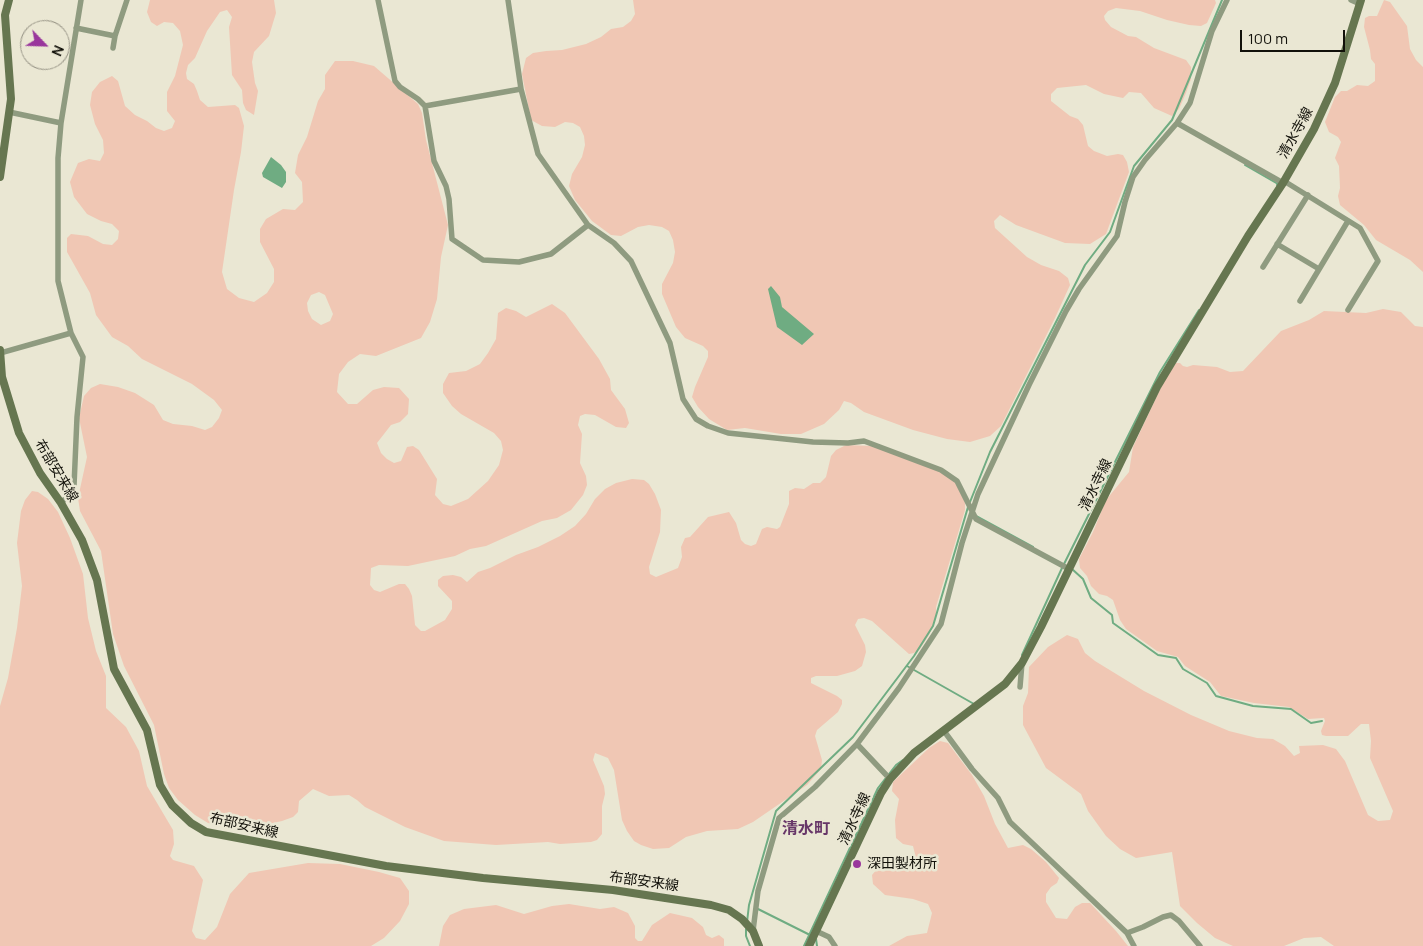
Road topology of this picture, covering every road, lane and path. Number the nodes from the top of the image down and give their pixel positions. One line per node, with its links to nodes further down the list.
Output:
1 (9, 0): 9 (main road)
2 (81, 0): 10 (street)
3 (127, 0): 11 (street)
4 (378, 0): 14 (street)
5 (508, 0): 13 (street)
6 (1227, 0): 17 (street)
7 (1351, 0): 8 (street)
8 (1360, 2): 19 (main road, 清水寺線)
9 (3, 14): 15 (main road)
10 (76, 28): 11 (street); 16 (street)
11 (115, 36): 12 (street)
12 (113, 48)
13 (521, 89): 14 (street); 22 (street)
14 (425, 106): 22 (street)
15 (9, 112): 16 (street); 18 (main road)
16 (61, 123): 28 (street)
17 (1177, 123): 19 (street); 32 (street)
18 (0, 177)
19 (1283, 182): 20 (street); 33 (main road, 清水寺線)
20 (1308, 195): 21 (street); 23 (street)
21 (1348, 221): 25 (street); 27 (street)
22 (588, 225): 32 (street)
23 (1277, 244): 24 (street); 25 (street)
24 (1263, 267)
25 (1319, 269): 26 (street)
26 (1300, 301)
27 (1348, 310)
28 (71, 332): 29 (street); 31 (street)
29 (0, 351): 30 (main road, 布部安来線)
30 (2, 391): 31 (main road, 布部安来線)
31 (61, 503): 39 (main road, 布部安来線)
32 (973, 511): 33 (street); 37 (street)
33 (1069, 569): 34 (main road, 清水寺線)
34 (1022, 663): 35 (street); 36 (main road, 清水寺線)
35 (1020, 687)
36 (944, 732): 38 (main road, 清水寺線); 41 (street)
37 (857, 744): 38 (street); 39 (street)
38 (890, 779): 40 (main road, 清水寺線)
39 (753, 931): 42 (main road, 布部安来線)
40 (816, 931): 43 (main road, 清水寺線); 44 (street)
41 (1127, 933): 45 (street); 46 (street)
42 (759, 946)
43 (810, 946)
44 (835, 946)
45 (1134, 946)
46 (1200, 946)

